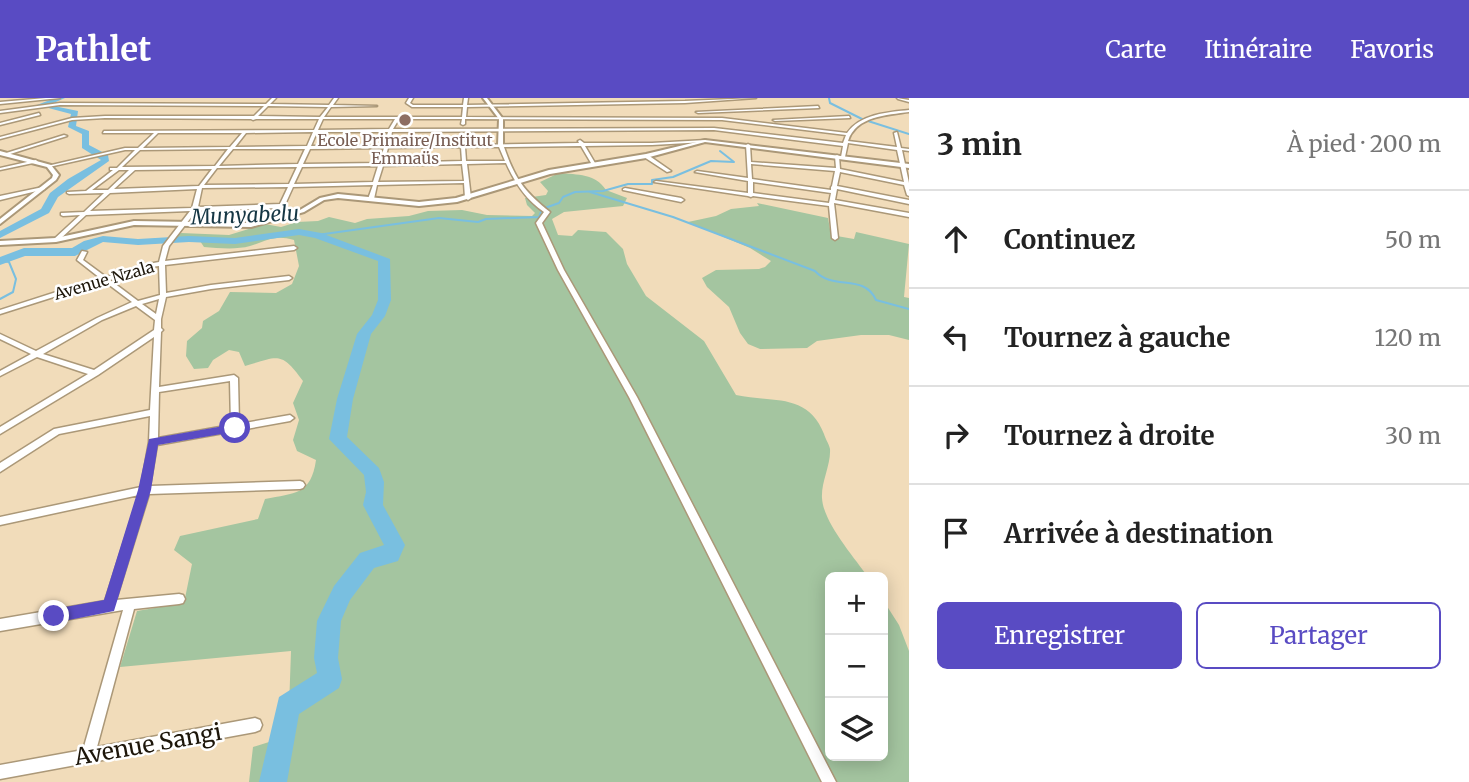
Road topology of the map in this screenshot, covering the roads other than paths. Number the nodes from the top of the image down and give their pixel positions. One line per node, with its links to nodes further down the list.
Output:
1 (58, 98): 15 (street)
2 (132, 98): 21 (street)
3 (197, 98): 24 (street)
4 (274, 98): 25 (street)
5 (336, 98): 26 (street)
6 (411, 98): 30 (street)
7 (466, 98): 30 (street)
8 (485, 98): 28 (street)
9 (555, 98): 22 (street)
10 (595, 98): 23 (street)
11 (646, 98): 20 (street)
12 (678, 98): 19 (street)
13 (752, 98): 16 (street)
14 (899, 98): 17 (street)
15 (29, 99): 18 (street)
16 (710, 99): 19 (street); 31 (street)
17 (908, 100)
18 (0, 101)
19 (685, 102): 20 (street); 33 (street)
20 (653, 103): 23 (street); 43 (street)
21 (123, 104): 24 (street); 32 (street); 37 (street)
22 (561, 104): 23 (street); 28 (street); 48 (street)
23 (607, 104): 47 (street)
24 (189, 105): 25 (street); 45 (street)
25 (267, 105): 26 (street); 41 (street)
26 (330, 106): 27 (street); 38 (street)
27 (375, 106)
28 (493, 106): 30 (street); 46 (street)
29 (818, 107): 31 (street)
30 (466, 108): 42 (street)
31 (726, 111): 33 (street); 49 (street)
32 (0, 112)
33 (698, 112): 44 (street)
34 (908, 112): 70 (street)
35 (39, 114): 36 (street)
36 (27, 117): 52 (street); 53 (street)
37 (105, 117): 45 (street); 53 (street); 54 (street)
38 (322, 117): 39 (street); 41 (street); 58 (street)
39 (398, 117): 42 (street); 56 (street)
40 (849, 117): 50 (street)
41 (255, 118): 45 (street); 65 (street)
42 (464, 118): 46 (street); 59 (street)
43 (675, 118): 44 (street); 47 (street); 57 (street)
44 (706, 118): 49 (street)
45 (172, 119): 64 (street)
46 (501, 119): 48 (street); 60 (street)
47 (619, 119): 48 (street); 61 (street)
48 (570, 120): 66 (street)
49 (738, 120): 50 (street)
50 (749, 121): 51 (street)
51 (771, 123): 69 (street); 70 (street)
52 (0, 124)
53 (50, 124): 55 (street)
54 (95, 125)
55 (25, 130): 68 (street); 73 (street)
56 (391, 130): 58 (street); 59 (street); 81 (street)
57 (686, 130): 61 (street); 69 (street); 74 (street)
58 (317, 131): 65 (street); 83 (street)
59 (462, 131): 60 (street); 78 (street)
60 (502, 131): 66 (street); 79 (street)
61 (634, 131): 66 (street); 76 (street)
62 (0, 132): 68 (street)
63 (104, 132): 64 (street)
64 (157, 132): 65 (street); 84 (street)
65 (244, 132): 85 (street)
66 (575, 132): 75 (street)
67 (896, 133): 86 (street)
68 (11, 134): 72 (street)
69 (767, 134): 77 (street); 82 (street)
70 (848, 134): 77 (street)
71 (65, 136): 73 (street)
72 (0, 138)
73 (49, 141): 88 (street)
74 (702, 141): 76 (street); 80 (street); 89 (street)
75 (582, 144): 76 (street); 79 (street); 94 (street)
76 (652, 144)
77 (847, 144): 86 (street); 90 (street)
78 (461, 145): 79 (street); 81 (street); 93 (street)
79 (501, 145): 92 (street)
80 (748, 145): 82 (street); 95 (street)
81 (387, 147): 83 (street); 96 (street)
82 (763, 147): 90 (street)
83 (308, 148): 85 (street); 99 (street)
84 (138, 149): 85 (street); 98 (street); 102 (street)
85 (232, 149): 100 (street)
86 (899, 149): 87 (street); 97 (street)
87 (909, 150)
88 (2, 154): 91 (street)
89 (646, 156): 94 (street); 105 (street)
90 (840, 157): 97 (street); 104 (street)
91 (36, 162): 98 (street); 101 (street)
92 (507, 162): 93 (street); 109 (street)
93 (464, 163): 96 (street); 108 (street)
94 (593, 163): 109 (street)
95 (750, 163): 104 (street); 107 (street)
96 (382, 164): 99 (street); 112 (street)
97 (905, 165): 111 (street)
98 (49, 166): 116 (street)
99 (299, 166): 100 (street); 113 (street)
100 (217, 168): 103 (street); 114 (street)
101 (0, 169)
102 (115, 169): 103 (street); 120 (street)
103 (133, 169): 119 (street)
104 (838, 170): 111 (street); 118 (street)
105 (669, 171)
106 (697, 172): 107 (street)
107 (751, 180): 118 (street); 123 (street)
108 (465, 183): 112 (street); 125 (street)
109 (518, 183): 125 (street); 173 (street)
110 (656, 183): 115 (street)
111 (907, 183): 122 (street)
112 (376, 184): 113 (street); 126 (street)
113 (289, 186): 114 (street); 130 (street)
114 (200, 187): 119 (street); 131 (street)
115 (687, 187): 123 (street); 127 (street)
116 (43, 188): 124 (street); 137 (street)
117 (625, 189): 127 (street)
118 (833, 189): 128 (street); 129 (street)
119 (109, 191): 120 (street); 133 (street)
120 (87, 192): 121 (street)
121 (69, 194)
122 (909, 195)
123 (751, 196): 129 (street)
124 (0, 198)
125 (468, 198): 126 (street)
126 (371, 199): 136 (street)
127 (681, 200): 132 (street)
128 (909, 202)
129 (832, 203): 135 (street); 139 (street)
130 (280, 206): 131 (street); 136 (street)
131 (195, 208): 133 (street); 138 (street)
132 (677, 209)
133 (86, 213): 134 (street); 140 (street)
134 (63, 214)
135 (909, 215)
136 (276, 218): 138 (street)
137 (0, 222)
138 (184, 222): 140 (street); 144 (street)
139 (835, 238)
140 (56, 240): 141 (street)
141 (0, 243)
142 (294, 248): 144 (street, Avenue Nzala)
143 (84, 252): 146 (street)
144 (162, 263): 146 (street, Avenue Nzala); 147 (street)
145 (289, 278): 147 (street)
146 (105, 280): 148 (street); 149 (street, Avenue Nzala)
147 (163, 296): 148 (street); 150 (street)
148 (136, 304): 150 (street); 153 (street)
149 (0, 312)
150 (158, 319): 151 (street)
151 (159, 330): 154 (street); 156 (street)
152 (0, 336): 153 (street)
153 (38, 355): 154 (street); 155 (street)
154 (95, 373): 160 (street)
155 (0, 374)
156 (156, 390): 157 (street); 159 (street)
157 (153, 412): 161 (street); 162 (street)
158 (290, 418): 159 (street)
159 (235, 428): 161 (street)
160 (0, 431)
161 (153, 442): 164 (street)
162 (0, 468)
163 (300, 485): 164 (street)
164 (145, 490): 165 (street); 168 (street)
165 (0, 521)
166 (179, 599): 167 (street)
167 (130, 604): 168 (street); 171 (street)
168 (109, 606): 169 (street)
169 (0, 625)
170 (255, 725): 171 (street, Avenue Sangi)
171 (88, 755): 172 (street, Avenue Sangi)
172 (0, 772)
173 (829, 782)

